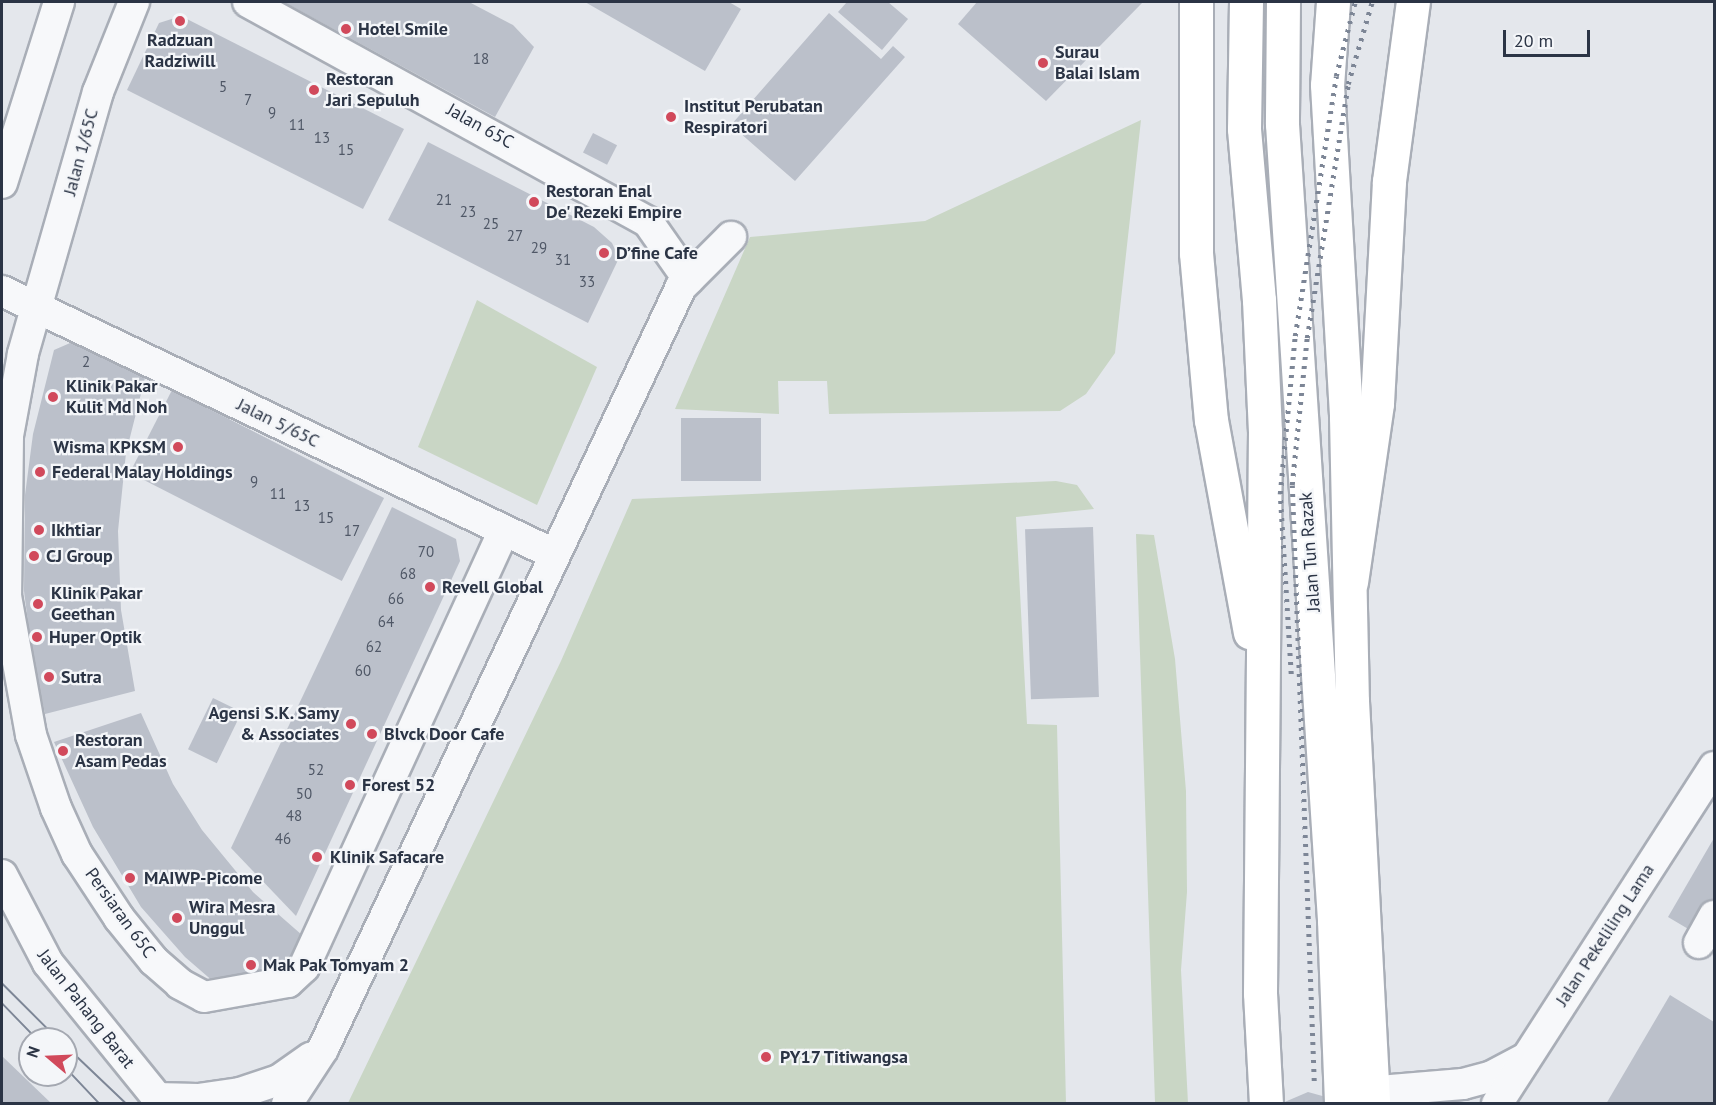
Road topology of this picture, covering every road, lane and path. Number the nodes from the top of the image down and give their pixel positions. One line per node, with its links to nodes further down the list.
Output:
1 (59, 2): 11 (street)
2 (134, 2): 15 (street, Jalan 1/65C)
3 (248, 2): 13 (street, Jalan 65C)
4 (1196, 2): 10 (main road)
5 (1204, 2): 10 (main road)
6 (1246, 2): 19 (main road)
7 (1283, 2): 31 (main road, Jalan Tun Razak)
8 (1333, 2): 18 (main road)
9 (1413, 2): 18 (main road)
10 (1197, 53): 19 (main road)
11 (2, 183)
12 (731, 237): 13 (street)
13 (688, 279): 17 (street)
14 (2, 291): 15 (street, Jalan 5/65C)
15 (36, 306): 16 (street, Jalan 5/65C); 16 (street, Persiaran 65C)
16 (504, 531): 17 (street, Jalan 5/65C)
17 (554, 554): 24 (street)
18 (1351, 582): 26 (main road, Jalan Tun Razak)
19 (1265, 720): 30 (main road)
20 (1714, 767): 25 (street, Jalan Pekeliling Lama)
21 (2, 875): 27 (street, Jalan Pahang Barat)
22 (1714, 916): 23 (street)
23 (1699, 943)
24 (323, 1049): 27 (street); 28 (street); 29 (street)
25 (1527, 1057): 26 (street); 32 (street, Jalan Pekeliling Lama)
26 (1391, 1099)
27 (159, 1101)
28 (287, 1104)
29 (314, 1104)
30 (1266, 1104)
31 (1341, 1104)
32 (1497, 1104)

